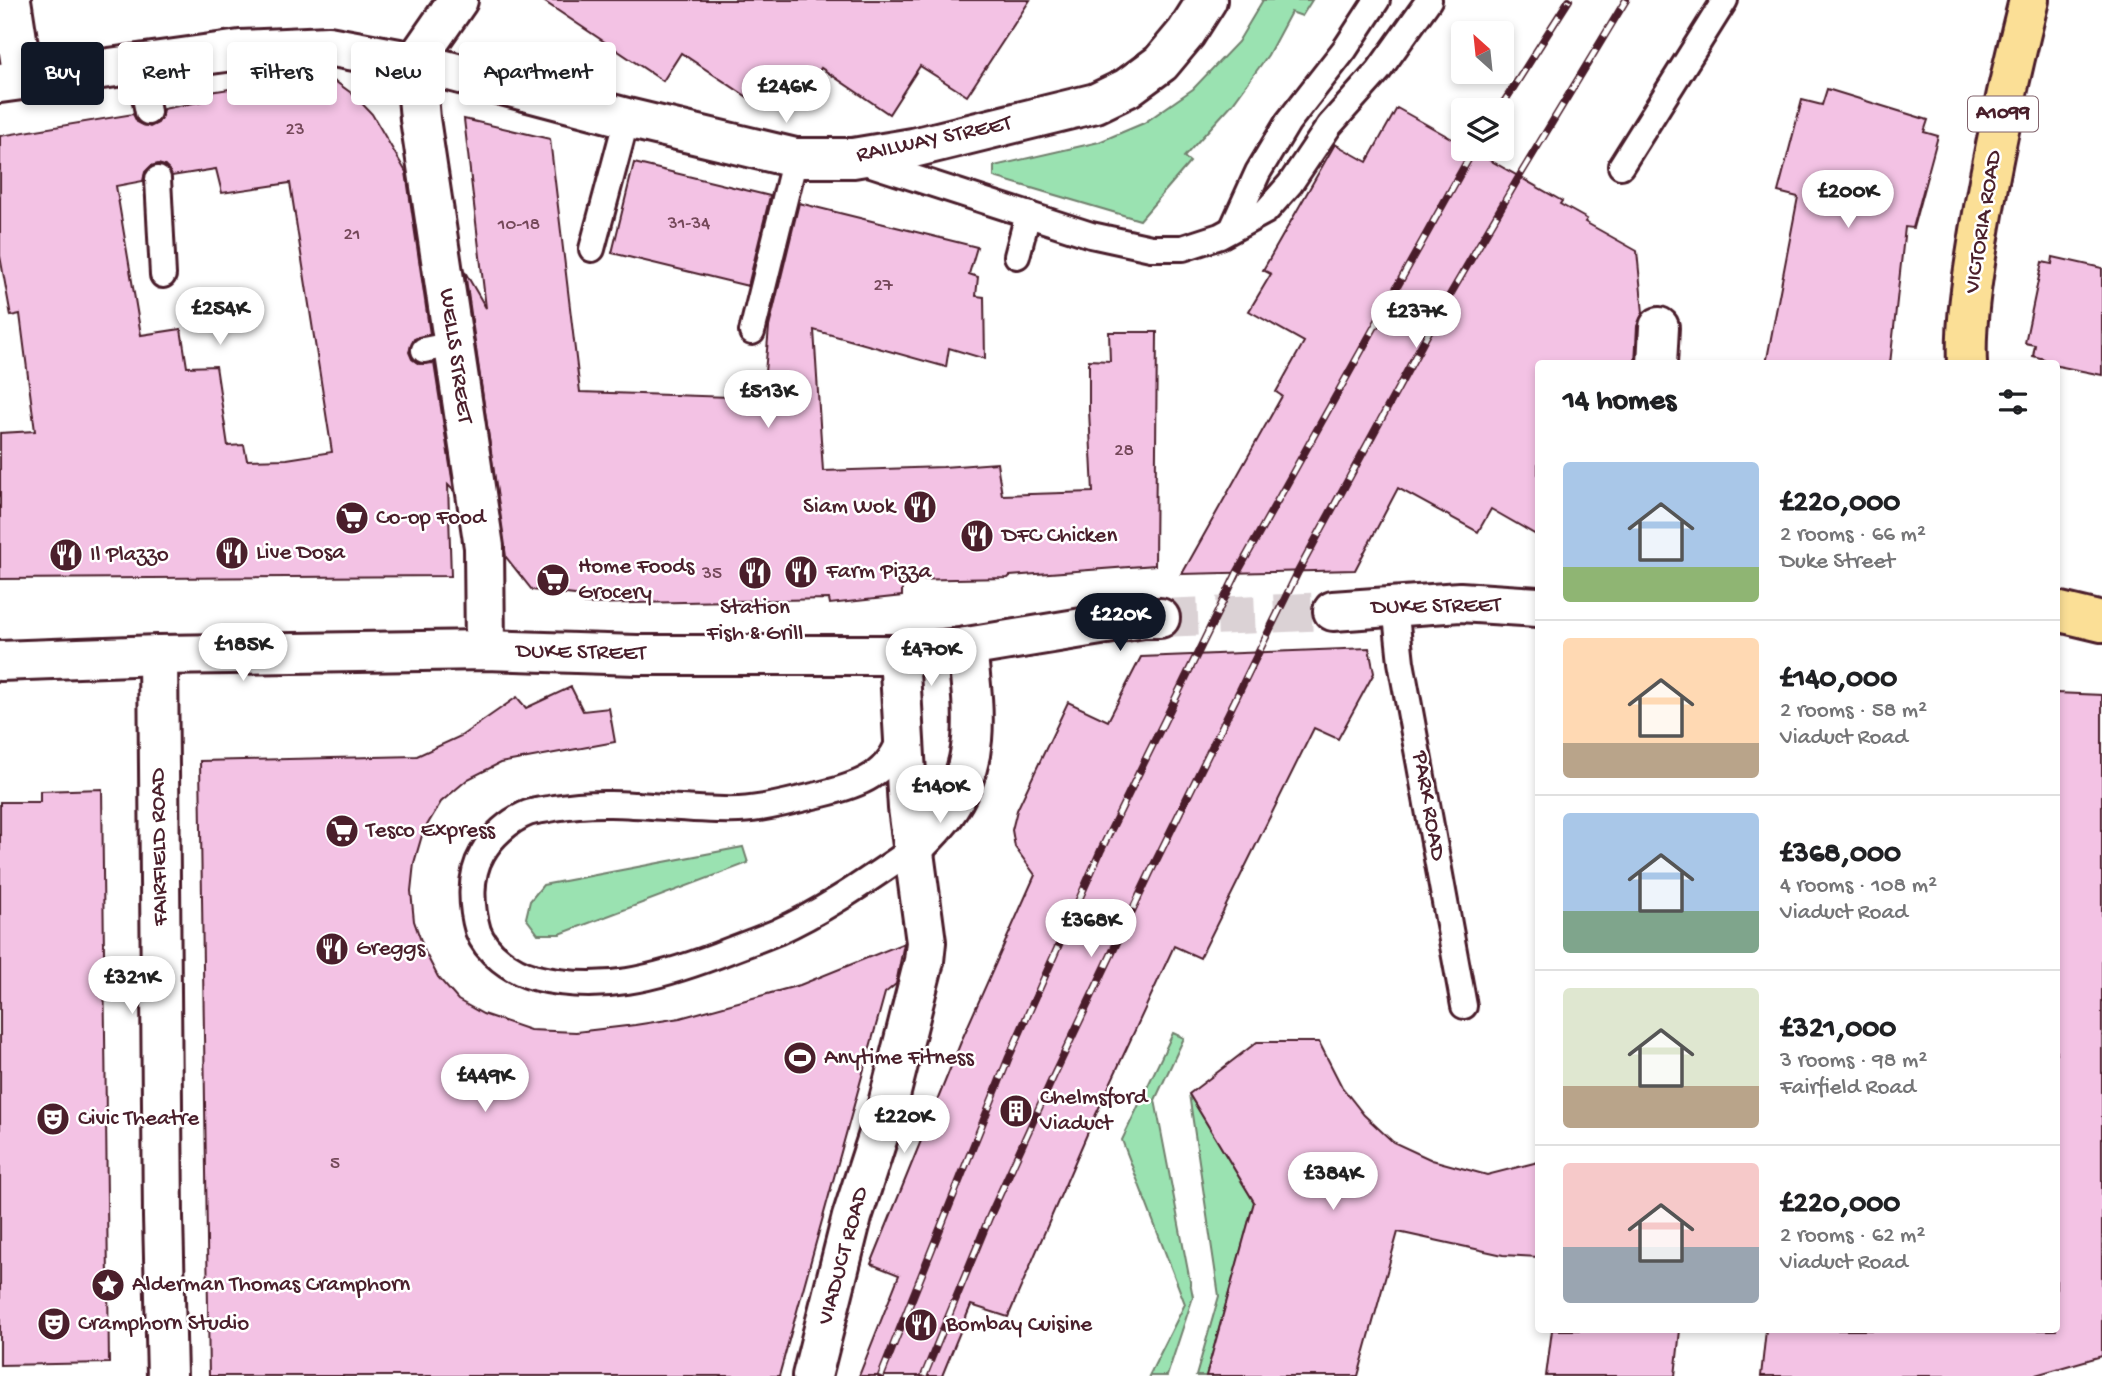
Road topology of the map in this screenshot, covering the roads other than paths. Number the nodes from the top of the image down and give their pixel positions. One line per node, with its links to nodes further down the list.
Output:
1 (11, 0): 14 (street)
2 (458, 0): 9 (street)
3 (1206, 0): 8 (street, RAILWAY STREET)
4 (1377, 0): 24 (lane)
5 (1429, 0): 24 (lane)
6 (1725, 0): 21 (lane)
7 (2029, 0): 31 (main road, VICTORIA ROAD / A1099)
8 (1189, 17): 20 (street, RAILWAY STREET)
9 (429, 42)
10 (351, 50): 11 (street, RAILWAY STREET)
11 (213, 53)
12 (118, 66): 14 (street, RAILWAY STREET)
13 (445, 70): 18 (street, RAILWAY STREET)
14 (12, 80)
15 (147, 105): 17 (lane)
16 (419, 105): 39 (street, WELLS STREET)
17 (148, 111)
18 (627, 118): 19 (street, RAILWAY STREET); 25 (lane)
19 (795, 158): 20 (street, RAILWAY STREET); 29 (lane)
20 (853, 158): 23 (lane)
21 (1621, 166)
22 (158, 179): 27 (lane)
23 (1028, 214): 24 (lane); 26 (lane)
24 (1233, 228)
25 (592, 249)
26 (1017, 256)
27 (163, 275)
28 (1659, 327): 30 (street)
29 (752, 332)
30 (1657, 360)
31 (1967, 360)
32 (1395, 606): 33 (street, DUKE STREET); 34 (street, DUKE STREET); 45 (lane, PARK ROAD)
33 (1535, 607)
34 (1333, 611)
35 (2060, 612): 37 (main road)
36 (1160, 618): 38 (street, DUKE STREET)
37 (2102, 622)
38 (967, 647): 41 (street, DUKE STREET); 44 (street)
39 (485, 650): 40 (street, DUKE STREET); 41 (street, DUKE STREET)
40 (159, 655): 42 (street, DUKE STREET); 46 (street, FAIRFIELD ROAD)
41 (899, 655): 43 (street, VIADUCT ROAD)
42 (0, 661)
43 (904, 726): 44 (street, VIADUCT ROAD); 44 (lane)
44 (912, 849): 47 (street, VIADUCT ROAD)
45 (1464, 1006)
46 (167, 1376)
47 (813, 1376)

